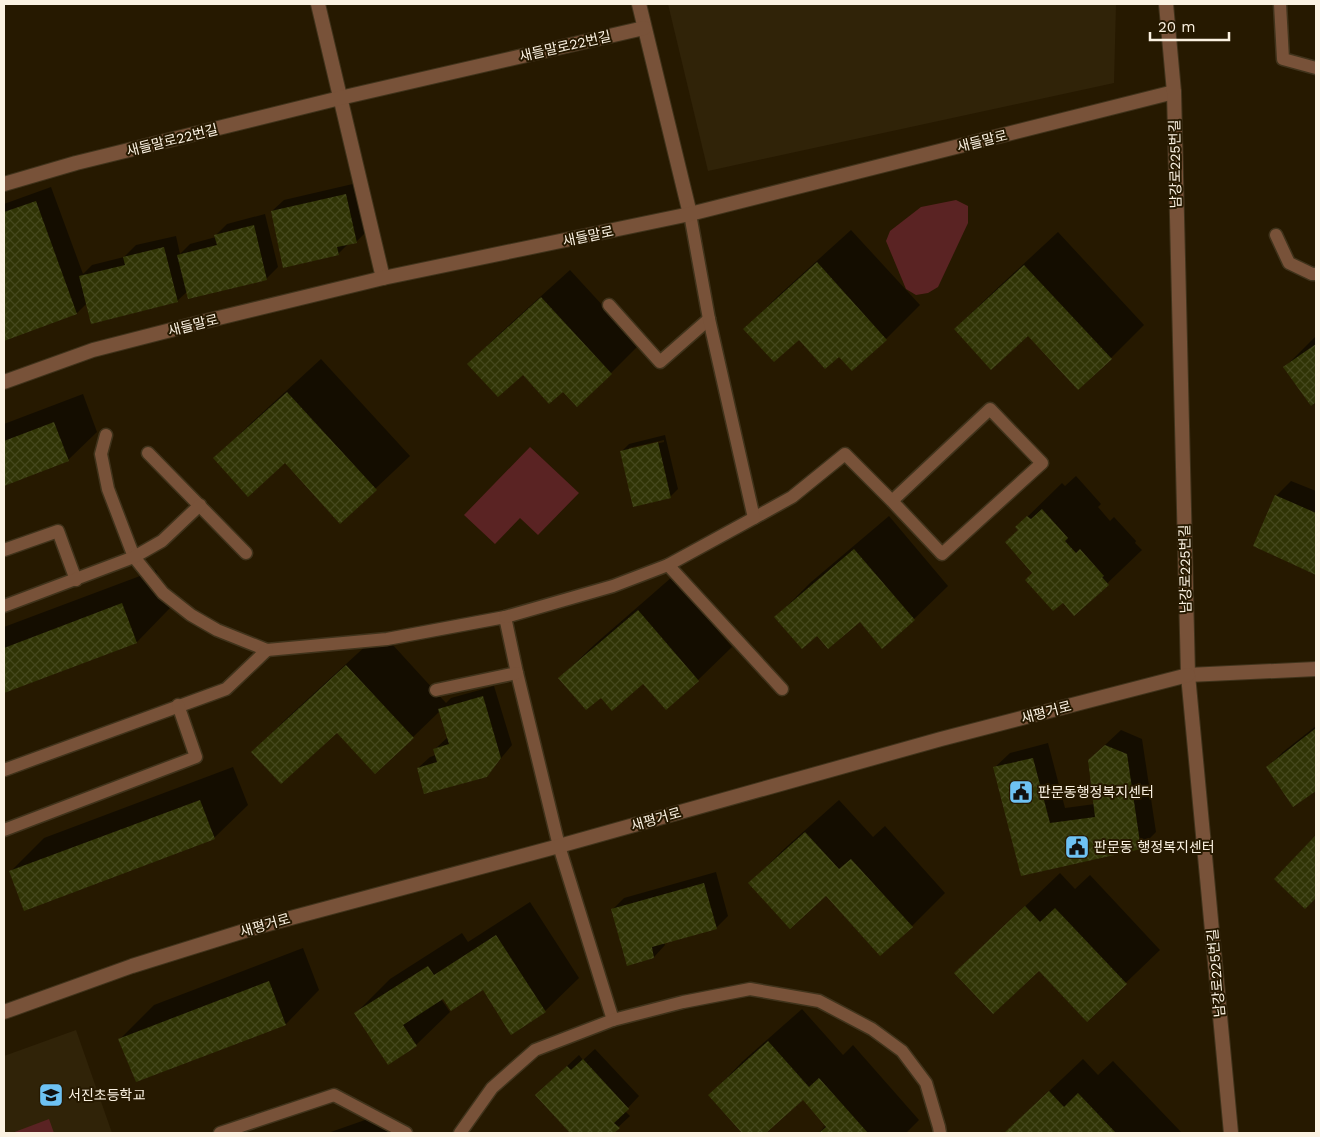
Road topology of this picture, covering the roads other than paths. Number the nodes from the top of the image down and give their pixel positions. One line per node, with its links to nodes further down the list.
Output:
1 (318, 4): 8 (street)
2 (639, 4): 5 (street)
3 (1166, 4): 7 (street, 남강로225번길)
4 (1280, 4): 6 (lane)
5 (644, 28): 8 (street, 새들말로22번길); 10 (street)
6 (1316, 68)
7 (1174, 92): 10 (street, 새들말로); 32 (street, 남강로225번길)
8 (340, 98): 9 (street, 새들말로22번길); 13 (street)
9 (4, 184)
10 (690, 214): 13 (street, 새들말로); 15 (lane)
11 (1276, 236): 12 (lane)
12 (1316, 274)
13 (383, 278): 16 (street, 새들말로)
14 (609, 305): 15 (lane)
15 (709, 319): 21 (lane)
16 (4, 382)
17 (106, 435): 24 (lane)
18 (148, 453): 20 (lane)
19 (892, 500): 19 (lane); 21 (lane)
20 (200, 506): 23 (lane); 24 (lane)
21 (754, 518): 25 (lane)
22 (4, 550): 26 (lane)
23 (246, 553)
24 (134, 557): 26 (lane); 29 (lane)
25 (668, 565): 28 (lane); 33 (lane)
26 (76, 580): 27 (lane)
27 (4, 606)
28 (505, 617): 29 (lane); 31 (lane)
29 (267, 650): 35 (lane)
30 (1316, 669): 32 (street, 새평거로)
31 (517, 673): 34 (lane); 38 (lane)
32 (1188, 675): 38 (street, 새평거로); 45 (street, 남강로225번길)
33 (782, 689)
34 (436, 690)
35 (178, 705): 36 (lane); 37 (lane)
36 (4, 770)
37 (4, 830)
38 (559, 846): 39 (street, 새평거로); 40 (lane)
39 (4, 1012)
40 (613, 1020): 43 (lane); 44 (lane)
41 (220, 1133): 42 (lane)
42 (406, 1133)
43 (460, 1133)
44 (940, 1133)
45 (1231, 1133)

